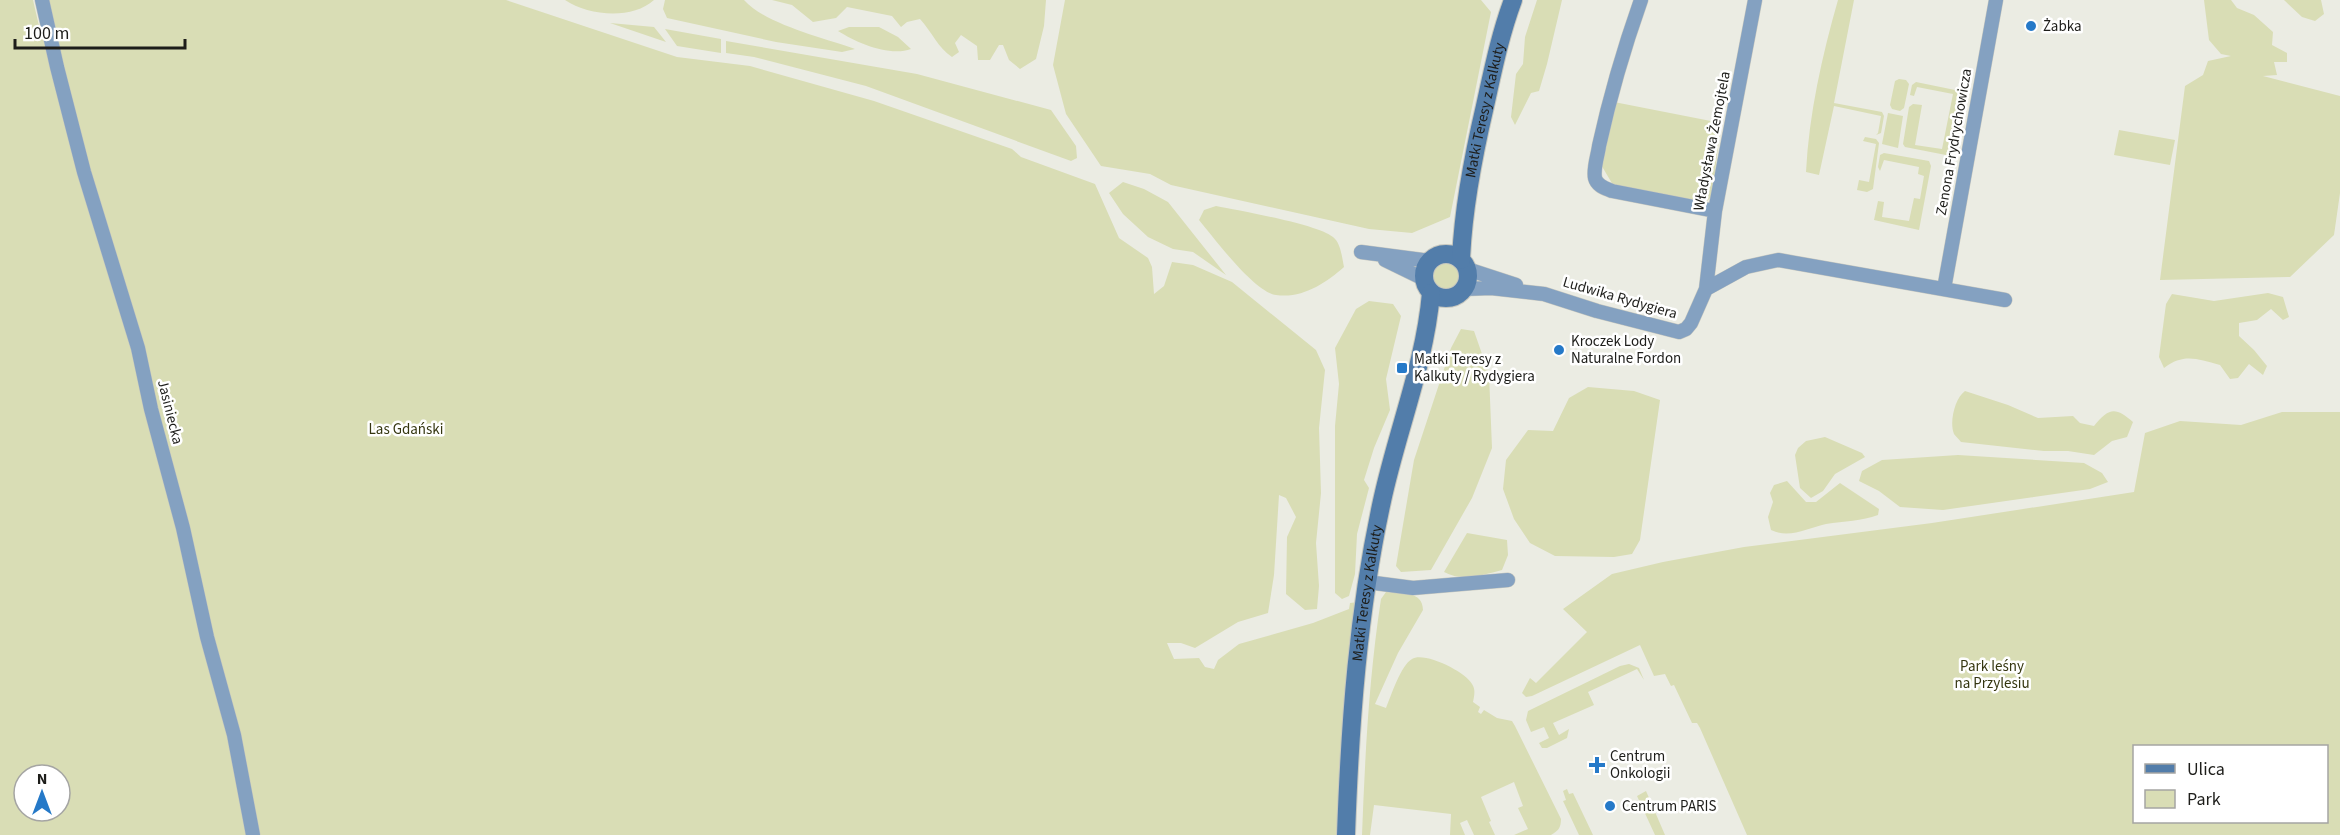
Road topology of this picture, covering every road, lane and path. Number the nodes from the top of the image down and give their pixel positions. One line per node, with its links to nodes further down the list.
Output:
1 (42, 0): 19 (street, Jasiniecka)
2 (1503, 0): 7 (street, Matki Teresy z Kalkuty)
3 (1513, 0): 7 (street, Matki Teresy z Kalkuty)
4 (1641, 0): 8 (street)
5 (1755, 0): 8 (street, Władysława Żemojtela)
6 (1996, 0): 12 (street, Zenona Frydrychowicza)
7 (1500, 34): 9 (street, Matki Teresy z Kalkuty)
8 (1715, 211): 11 (street, Władysława Żemojtela)
9 (1451, 261): 10 (street); 10 (street, Ludwika Rydygiera); 13 (street, Ludwika Rydygiera); 14 (street)
10 (1428, 286): 14 (street); 16 (street, Matki Teresy z Kalkuty)
11 (1706, 289): 12 (street); 13 (street, Ludwika Rydygiera)
12 (1944, 289): 15 (street)
13 (1535, 292): 14 (street, Ludwika Rydygiera)
14 (1457, 293): 16 (street, Matki Teresy z Kalkuty)
15 (2005, 300)
16 (1420, 355): 18 (street, Matki Teresy z Kalkuty)
17 (1508, 580): 18 (street)
18 (1367, 582): 20 (street, Matki Teresy z Kalkuty)
19 (253, 835)
20 (1346, 835)

